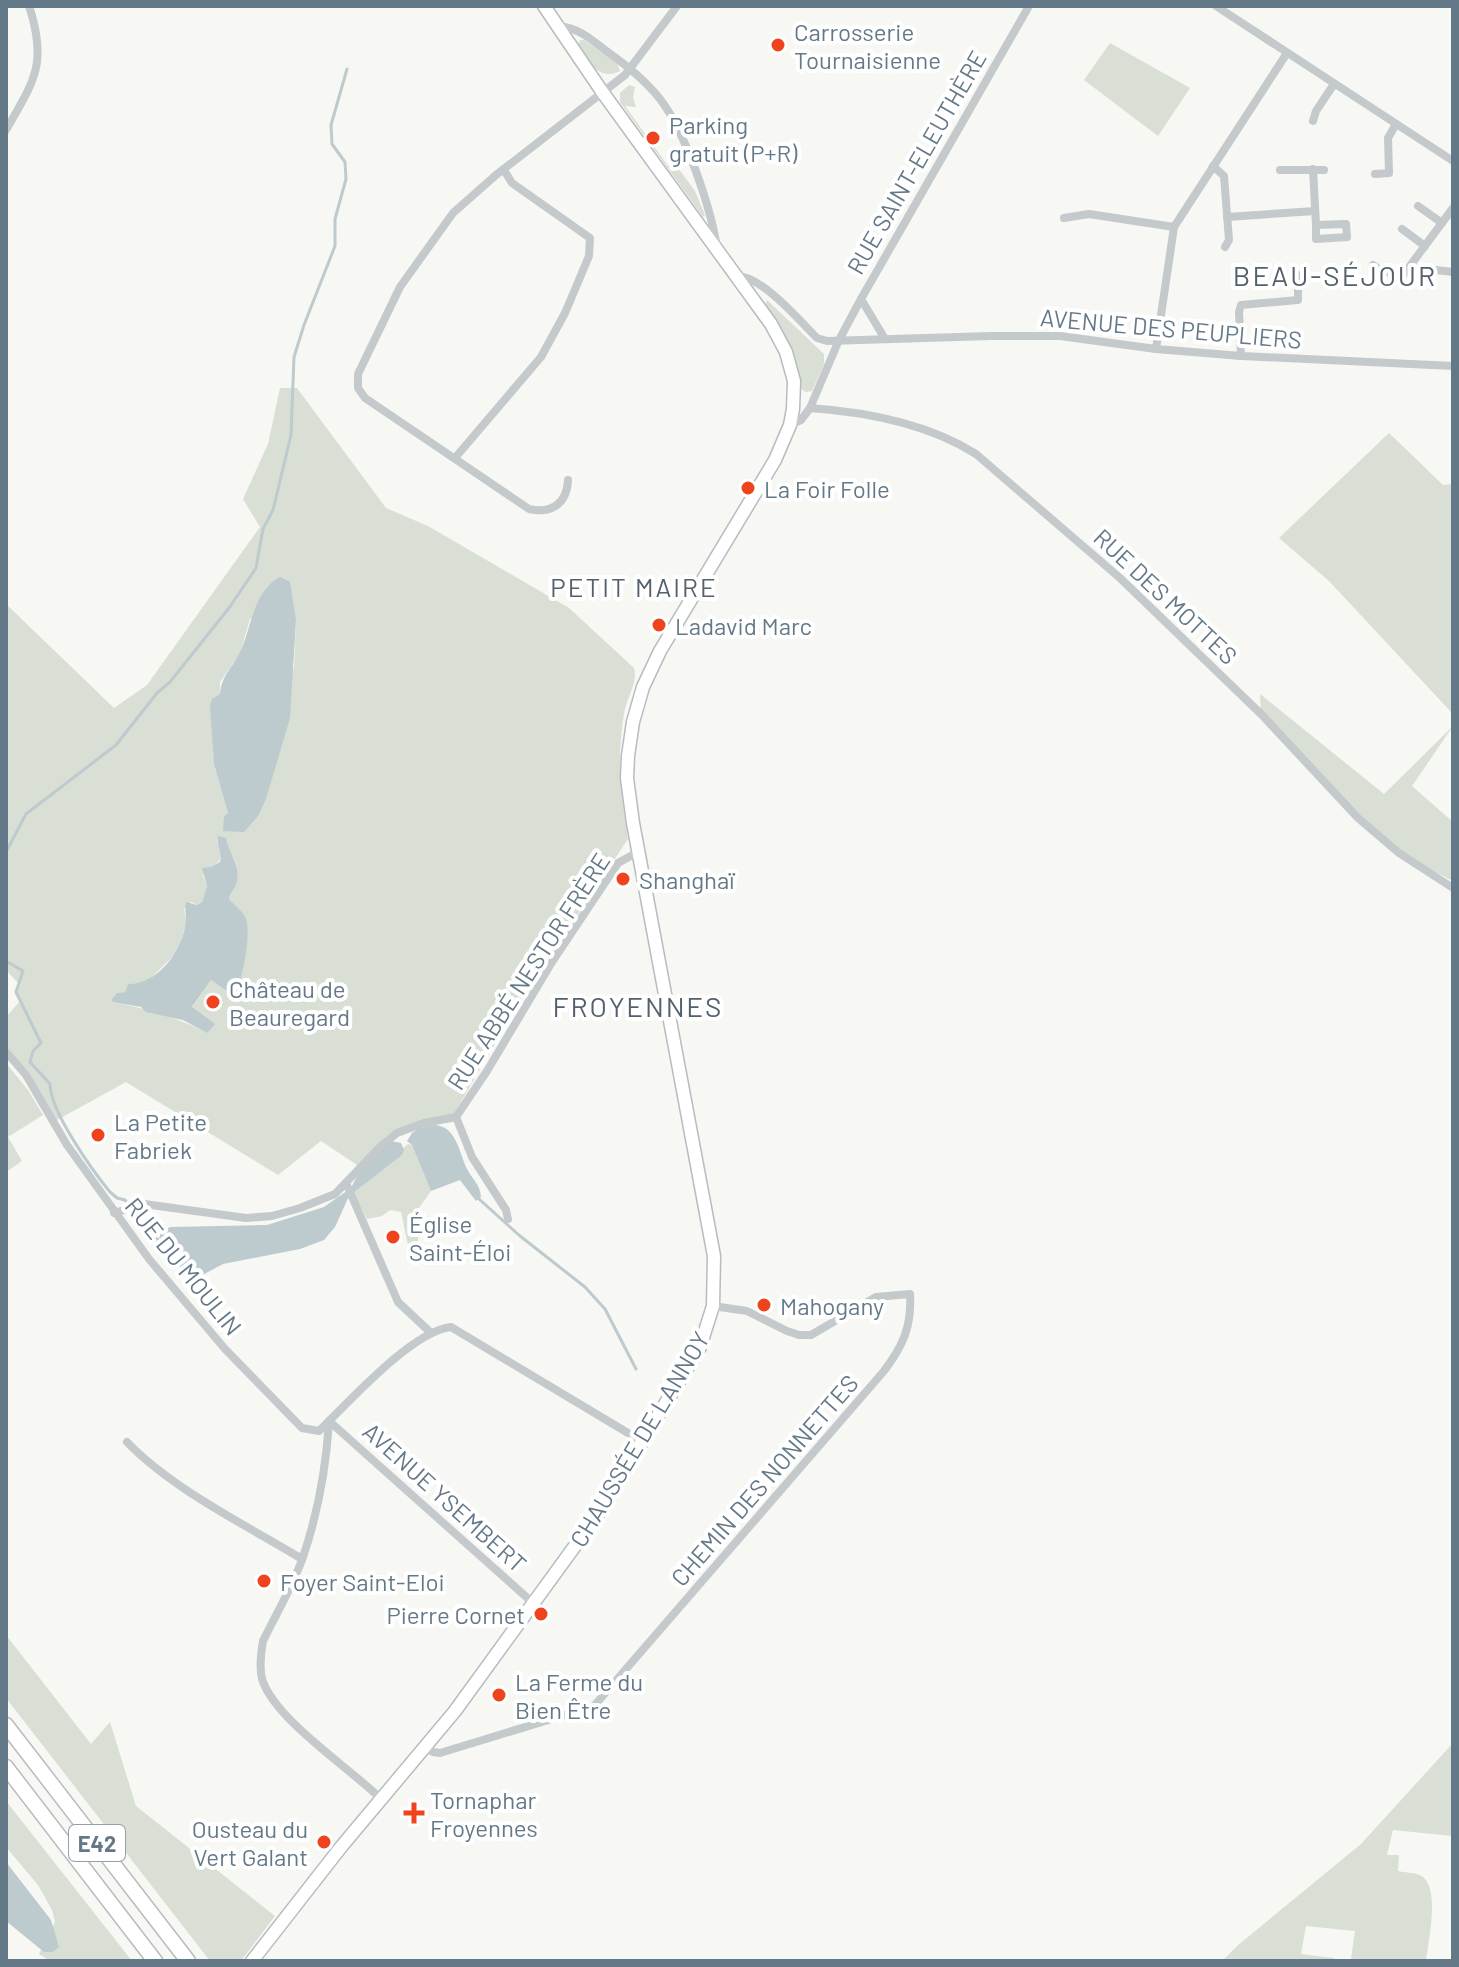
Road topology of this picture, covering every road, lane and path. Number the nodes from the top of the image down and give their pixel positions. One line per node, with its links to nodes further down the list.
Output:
1 (29, 6): 13 (street)
2 (544, 6): 6 (main road, CHAUSSÉE DE LANNOY)
3 (677, 6): 8 (street)
4 (1029, 6): 38 (street, RUE SAINT-ELEUTHÈRE)
5 (1216, 6): 7 (street)
6 (557, 26): 8 (street); 10 (main road, CHAUSSÉE DE LANNOY)
7 (1287, 53): 9 (street); 15 (street)
8 (630, 70): 10 (street); 32 (street)
9 (1334, 84): 11 (street); 12 (street)
10 (603, 93): 17 (street); 32 (main road, CHAUSSÉE DE LANNOY)
11 (1313, 121)
12 (1396, 124): 14 (street); 20 (street)
13 (6, 130)
14 (1453, 161)
15 (1213, 166): 24 (street); 28 (street)
16 (1313, 169): 18 (street); 19 (street); 23 (street)
17 (504, 170): 46 (street); 46 (street)
18 (1280, 170)
19 (1324, 170)
20 (1375, 174)
21 (1418, 206): 26 (street)
22 (1453, 208): 26 (street)
23 (1315, 211): 24 (street); 27 (street)
24 (1227, 217): 31 (street)
25 (1064, 218): 28 (street)
26 (1446, 221): 30 (street)
27 (1316, 225)
28 (1174, 227): 41 (street)
29 (1402, 229): 30 (street)
30 (1425, 246): 34 (street)
31 (1225, 247)
32 (717, 249): 37 (main road, CHAUSSÉE DE LANNOY)
33 (1373, 265): 34 (street)
34 (1410, 267): 35 (street)
35 (1453, 272)
36 (1298, 275): 42 (street)
37 (736, 276): 40 (street, AVENUE DES PEUPLIERS); 45 (main road, CHAUSSÉE DE LANNOY)
38 (861, 299): 39 (street); 40 (street, RUE SAINT-ELEUTHÈRE)
39 (885, 339): 40 (street, AVENUE DES PEUPLIERS); 41 (street, AVENUE DES PEUPLIERS)
40 (839, 340): 44 (street, RUE SAINT-ELEUTHÈRE)
41 (1156, 349): 42 (street, AVENUE DES PEUPLIERS)
42 (1241, 356): 43 (street, AVENUE DES PEUPLIERS)
43 (1453, 366)
44 (810, 408): 45 (street); 49 (street, RUE DES MOTTES)
45 (790, 425): 48 (main road, CHAUSSÉE DE LANNOY)
46 (455, 458): 47 (street)
47 (568, 480)
48 (638, 852): 51 (street, RUE ABBÉ NESTOR FRÈRE); 55 (main road, CHAUSSÉE DE LANNOY)
49 (1453, 888)
50 (6, 1052): 53 (street, RUE DU MOULIN)
51 (456, 1117): 52 (street, RUE ABBÉ NESTOR FRÈRE); 54 (street, RUE ABBÉ NESTOR FRÈRE)
52 (347, 1185): 53 (street, RUE ABBÉ NESTOR FRÈRE); 56 (street)
53 (114, 1213): 57 (street, RUE DU MOULIN)
54 (508, 1219)
55 (713, 1306): 59 (main road, CHAUSSÉE DE LANNOY); 63 (street, CHEMIN DES NONNETTES)
56 (430, 1332): 57 (street); 59 (street)
57 (329, 1421): 60 (street); 61 (street, AVENUE YSEMBERT)
58 (127, 1442): 60 (street)
59 (643, 1442): 61 (main road, CHAUSSÉE DE LANNOY)
60 (302, 1559): 65 (street)
61 (533, 1603): 63 (main road, CHAUSSÉE DE LANNOY)
62 (6, 1725): 67 (highway, E42)
63 (425, 1747): 65 (main road, CHAUSSÉE DE LANNOY)
64 (6, 1767): 66 (highway, E42)
65 (381, 1799): 68 (main road, CHAUSSÉE DE LANNOY)
66 (155, 1961)
67 (188, 1961)
68 (252, 1961)

